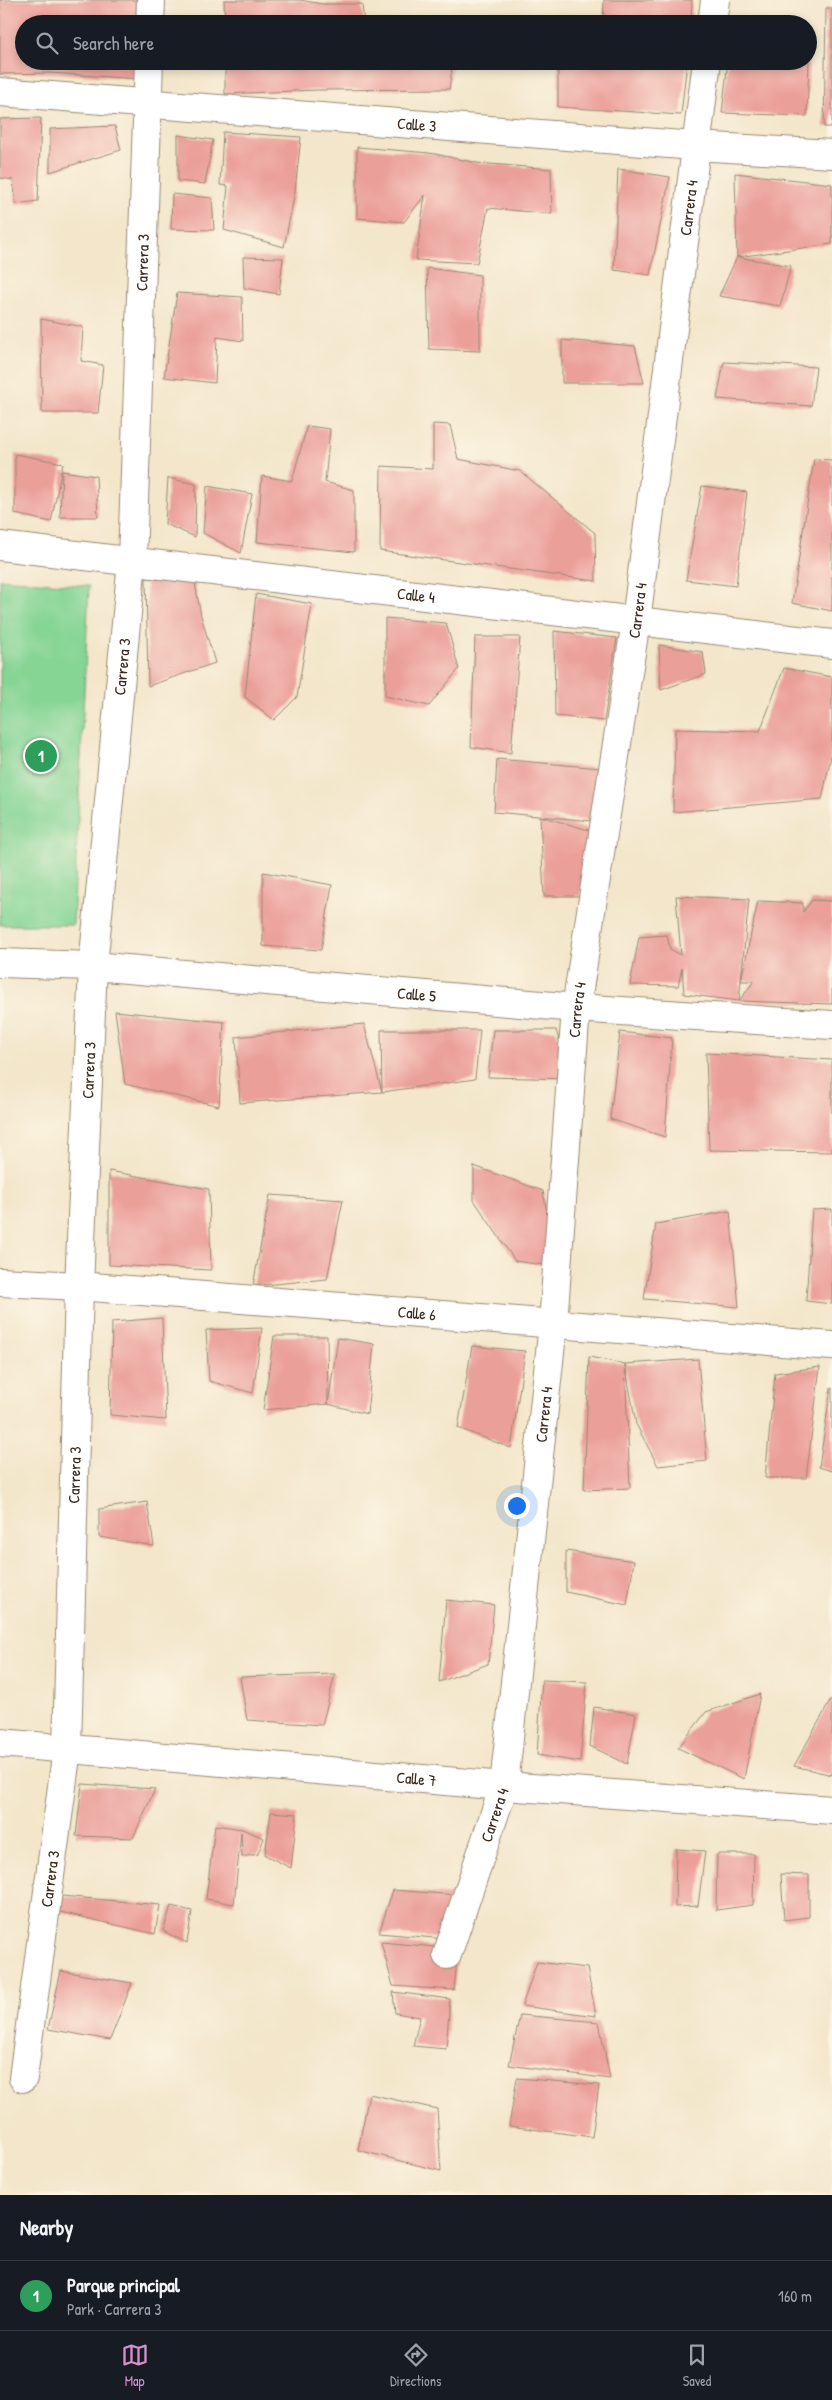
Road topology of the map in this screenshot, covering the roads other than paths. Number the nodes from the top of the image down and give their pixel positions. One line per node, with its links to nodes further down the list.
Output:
1 (151, 0): 3 (street)
2 (715, 0): 4 (street)
3 (150, 15)
4 (713, 15)
5 (148, 70): 8 (street, Carrera 3)
6 (706, 70): 9 (street, Carrera 4)
7 (0, 92): 8 (street, Calle 3)
8 (147, 104): 9 (street, Calle 3); 12 (street, Carrera 3)
9 (695, 146): 10 (street, Calle 3); 13 (street, Carrera 4)
10 (832, 154)
11 (0, 546): 12 (street, Calle 4)
12 (132, 561): 13 (street, Calle 4); 16 (street, Carrera 3)
13 (636, 621): 14 (street, Calle 4); 17 (street, Carrera 4)
14 (832, 644)
15 (0, 963): 16 (street, Calle 5)
16 (93, 966): 17 (street, Calle 5); 20 (street, Carrera 3)
17 (576, 1008): 18 (street, Calle 5); 21 (street, Carrera 4)
18 (832, 1025)
19 (0, 1282): 20 (street, Calle 6)
20 (79, 1286): 21 (street, Calle 6); 24 (street, Carrera 3)
21 (552, 1324): 22 (street, Calle 6); 25 (street, Carrera 4)
22 (832, 1346)
23 (0, 1743): 24 (street, Calle 7)
24 (67, 1749): 25 (street, Calle 7); 28 (street, Carrera 3)
25 (504, 1786): 26 (street, Calle 7); 27 (street, Carrera 4)
26 (832, 1810)
27 (447, 1955)
28 (23, 2078)

